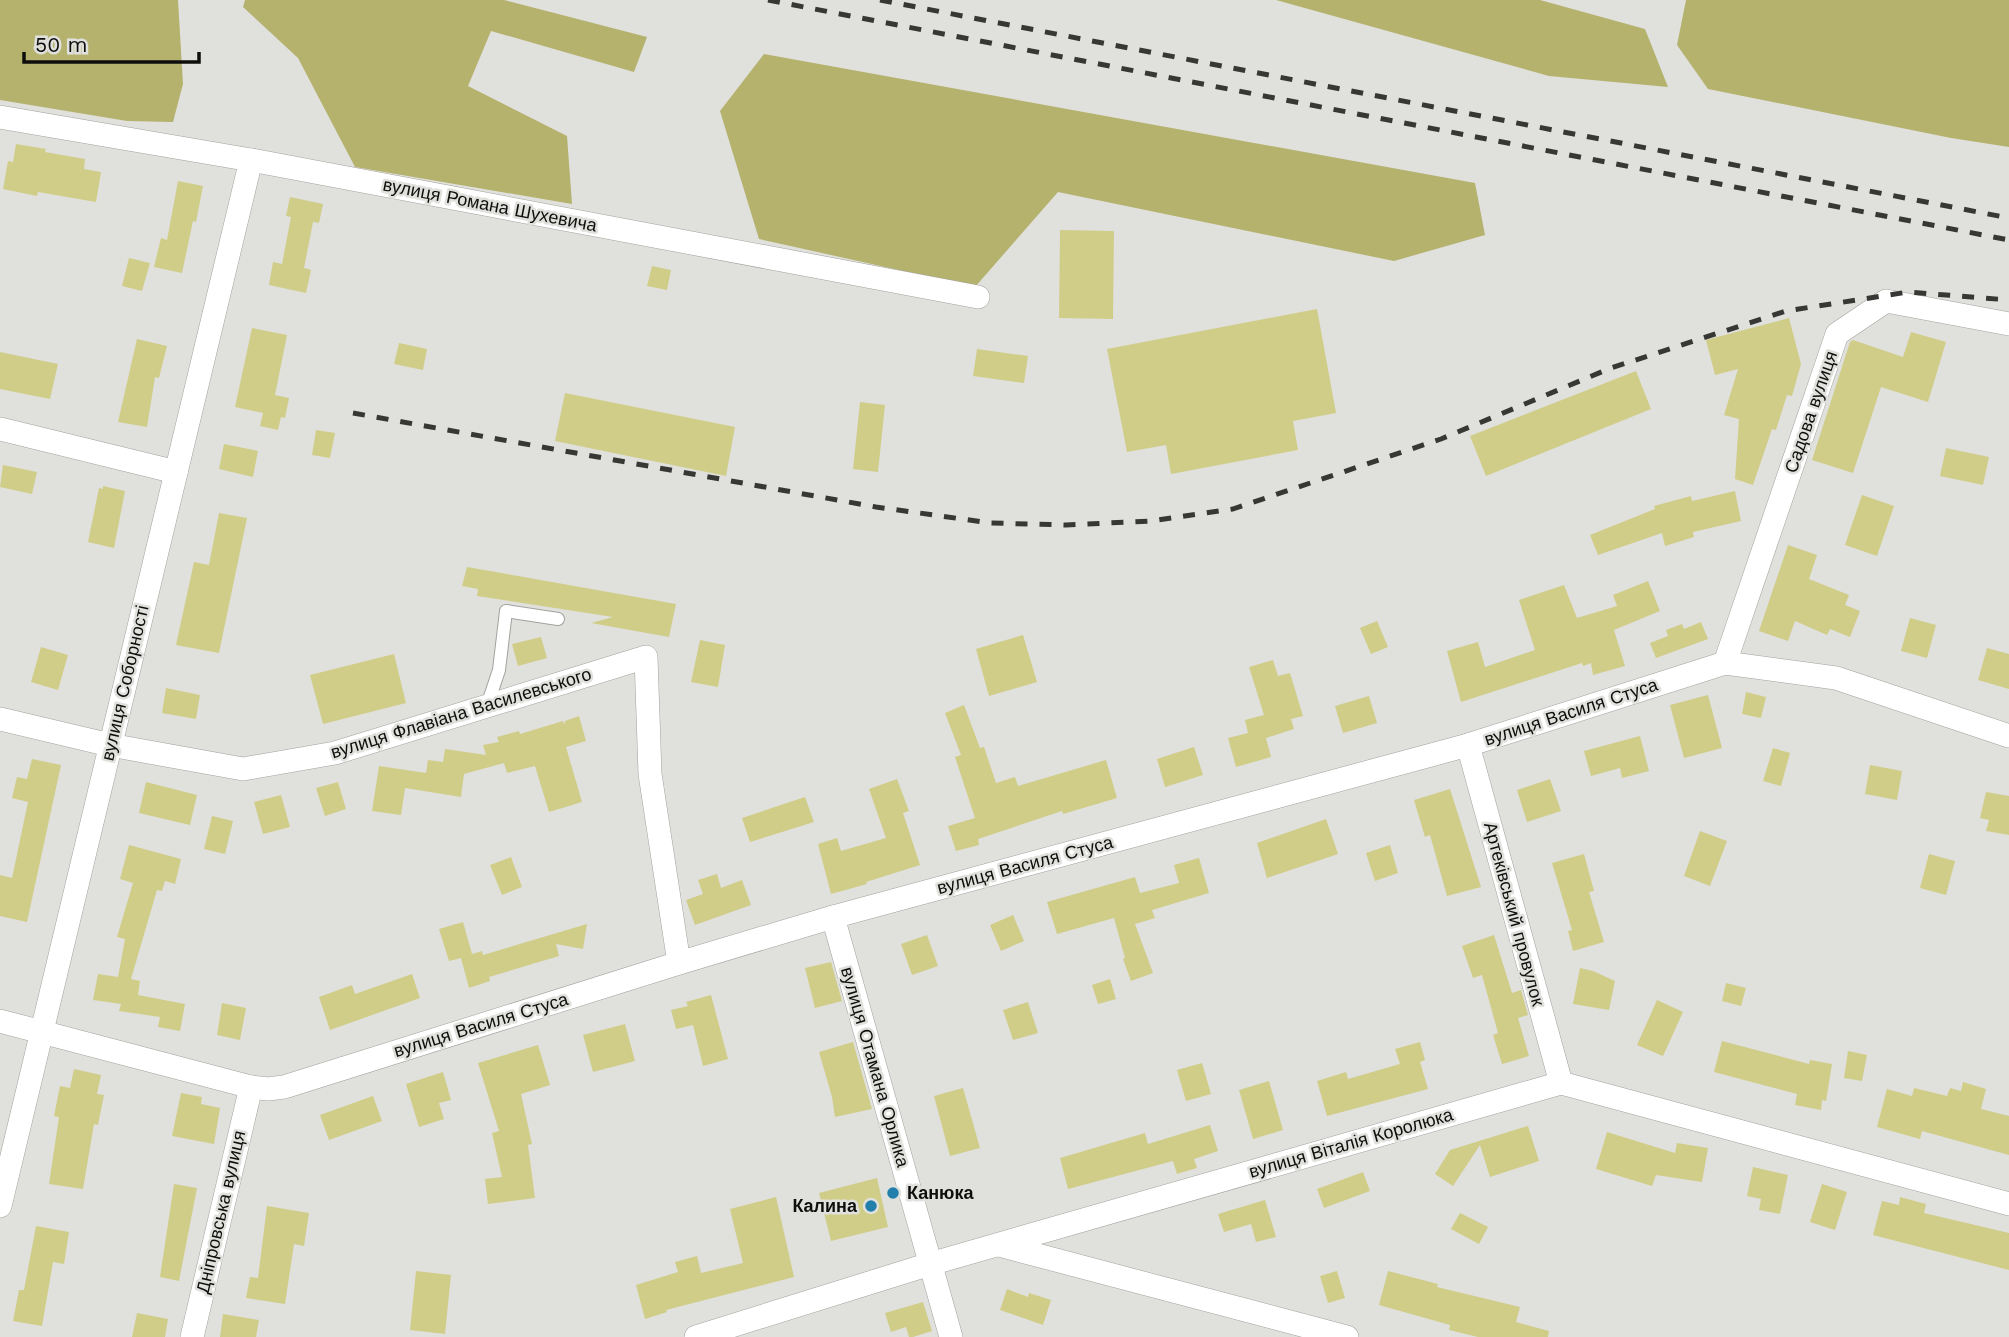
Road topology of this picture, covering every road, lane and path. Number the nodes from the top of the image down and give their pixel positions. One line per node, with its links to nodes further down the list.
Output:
1 (0, 117): 2 (street, вулиця Романа Шухевича)
2 (251, 160): 3 (street, вулиця Романа Шухевича); 6 (street, вулиця Соборності)
3 (978, 297)
4 (2009, 324): 8 (street, Садова вулиця)
5 (0, 429): 6 (street)
6 (176, 472): 12 (street, вулиця Соборності)
7 (558, 619): 9 (lane)
8 (1725, 663): 11 (street, вулиця Василя Стуса); 13 (street, вулиця Василя Стуса)
9 (487, 706): 12 (street, вулиця Флавіана Василевського); 15 (street, вулиця Флавіана Василевського)
10 (0, 719): 12 (street, вулиця Флавіана Василевського)
11 (2009, 736)
12 (110, 745): 17 (street, вулиця Соборності)
13 (1468, 745): 14 (street, вулиця Василя Стуса); 18 (street, Артеківський провулок)
14 (833, 917): 15 (street, вулиця Василя Стуса); 23 (street, вулиця Отамана Орлика)
15 (680, 963): 19 (street, вулиця Василя Стуса)
16 (0, 1021): 17 (street, вулиця Василя Стуса)
17 (42, 1031): 19 (street, вулиця Василя Стуса); 21 (street, вулиця Соборності)
18 (1560, 1083): 20 (street); 22 (street, вулиця Віталія Королюка)
19 (251, 1087): 24 (street, Дніпровська вулиця)
20 (2009, 1205)
21 (0, 1206)
22 (999, 1245): 23 (street, вулиця Віталія Королюка); 27 (street)
23 (929, 1264): 25 (street, вулиця Віталія Королюка); 26 (street, вулиця Отамана Орлика)
24 (192, 1337)
25 (696, 1337)
26 (951, 1337)
27 (1347, 1337)

